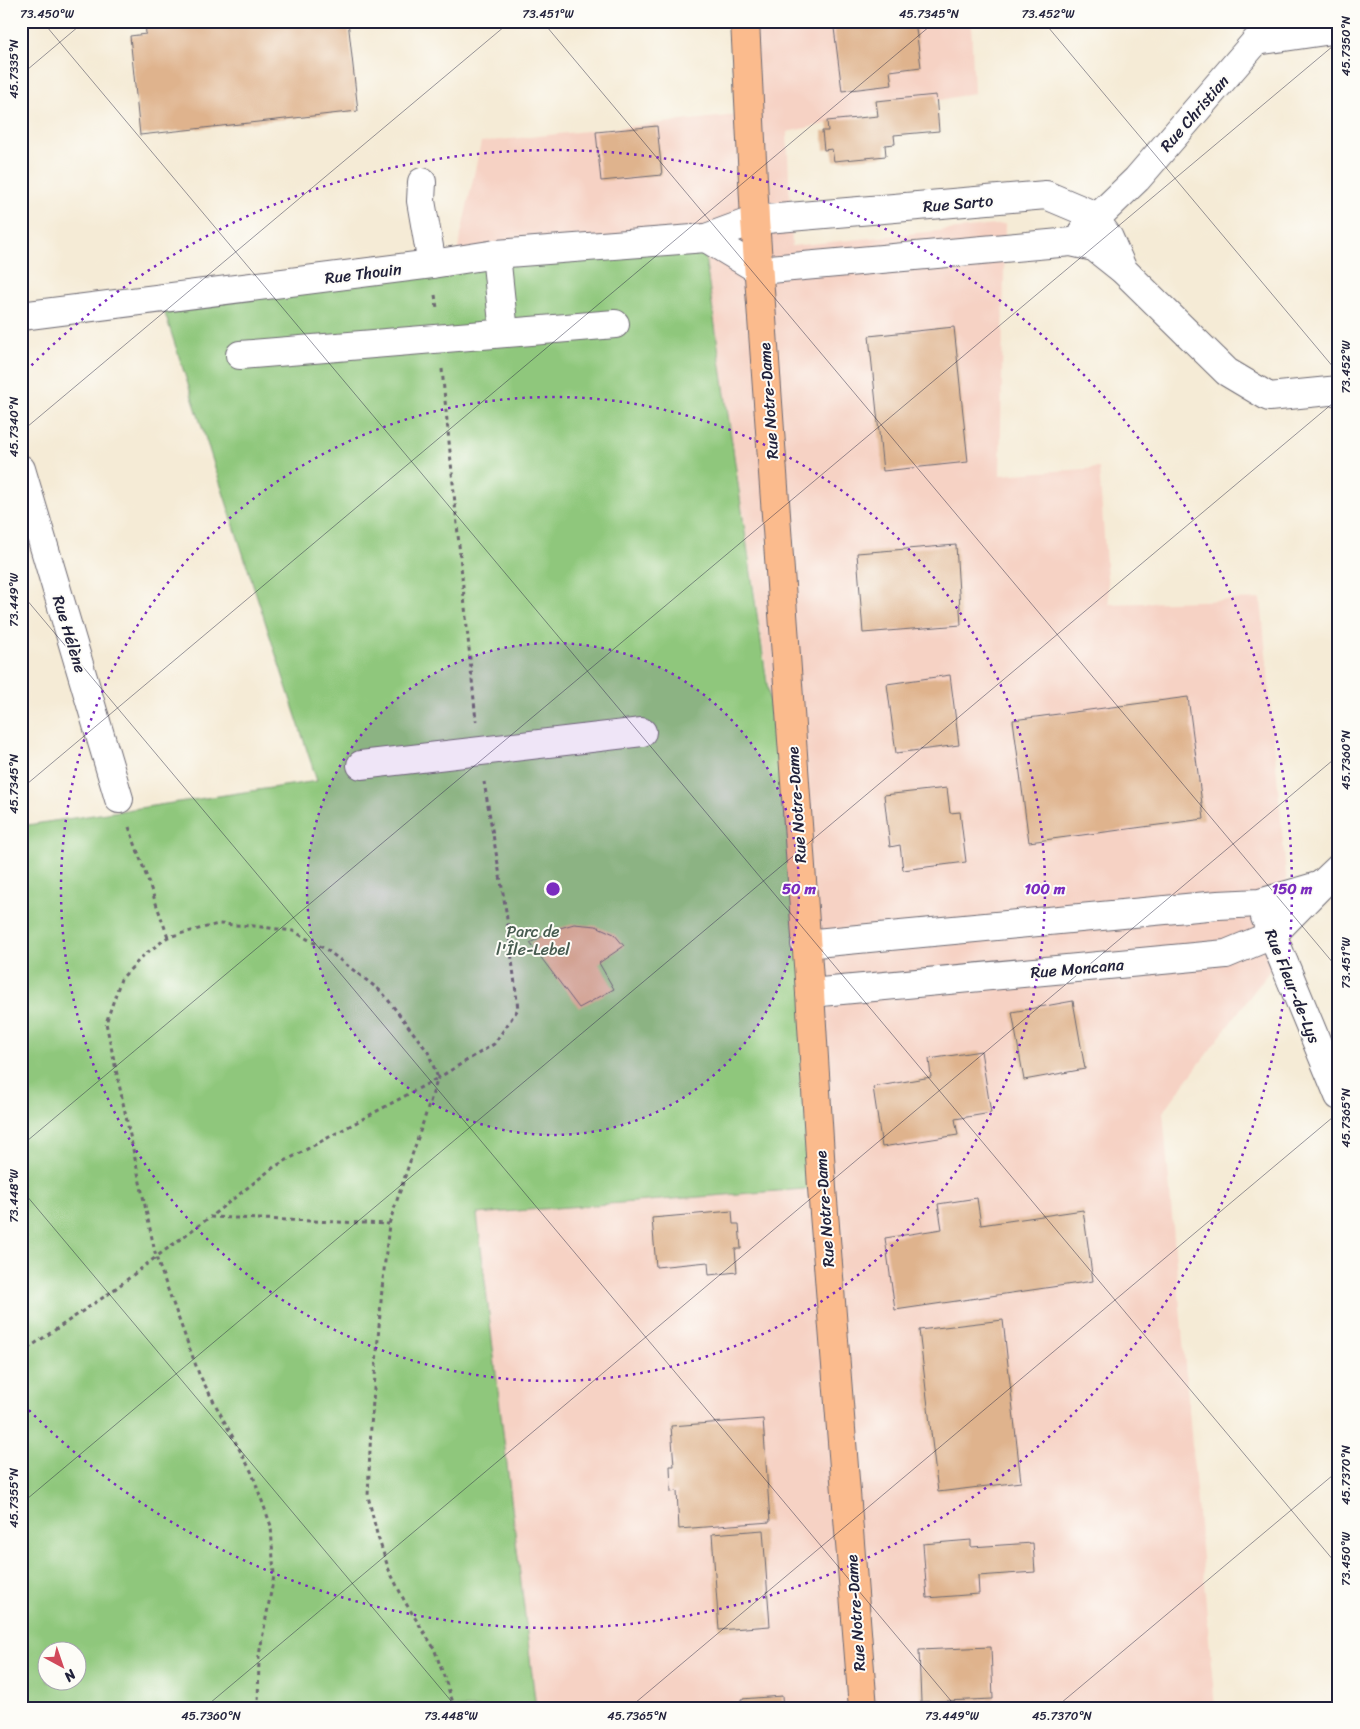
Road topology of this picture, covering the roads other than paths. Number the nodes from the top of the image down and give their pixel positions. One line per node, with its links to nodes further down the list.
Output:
1 (745, 21): 6 (main road, Rue Notre-Dame)
2 (1339, 28): 3 (street, Rue Christian)
3 (1249, 31): 5 (street, Rue Christian)
4 (422, 182): 10 (street)
5 (1095, 219): 6 (street, Rue Sarto); 8 (street, Rue Christian); 12 (street, Rue Sarto)
6 (755, 220): 7 (street, Rue Thouin); 11 (main road, Rue Notre-Dame)
7 (706, 238): 9 (street, Rue Thouin); 11 (street)
8 (1071, 242): 11 (street, Rue Sarto); 12 (street, Rue Sarto)
9 (496, 254): 10 (street, Rue Thouin); 15 (street)
10 (432, 264): 13 (street, Rue Thouin)
11 (760, 270): 25 (main road, Rue Notre-Dame)
12 (1123, 270): 17 (street, Rue Sarto)
13 (21, 316)
14 (615, 324): 15 (street)
15 (504, 333): 16 (street)
16 (240, 355)
17 (1339, 390)
18 (21, 469): 21 (street, Rue Hélène)
19 (642, 732): 20 (street)
20 (361, 765)
21 (119, 798)
22 (1329, 877): 23 (street, Rue Moncana); 24 (street, Rue Moncana)
23 (1260, 903): 24 (street, Rue Fleur-de-Lys); 25 (street, Rue Moncana)
24 (1272, 935): 26 (street, Rue Moncana); 27 (street, Rue Fleur-de-Lys)
25 (805, 944): 26 (main road, Rue Notre-Dame)
26 (810, 993): 28 (main road, Rue Notre-Dame)
27 (1339, 1096)
28 (863, 1708)

